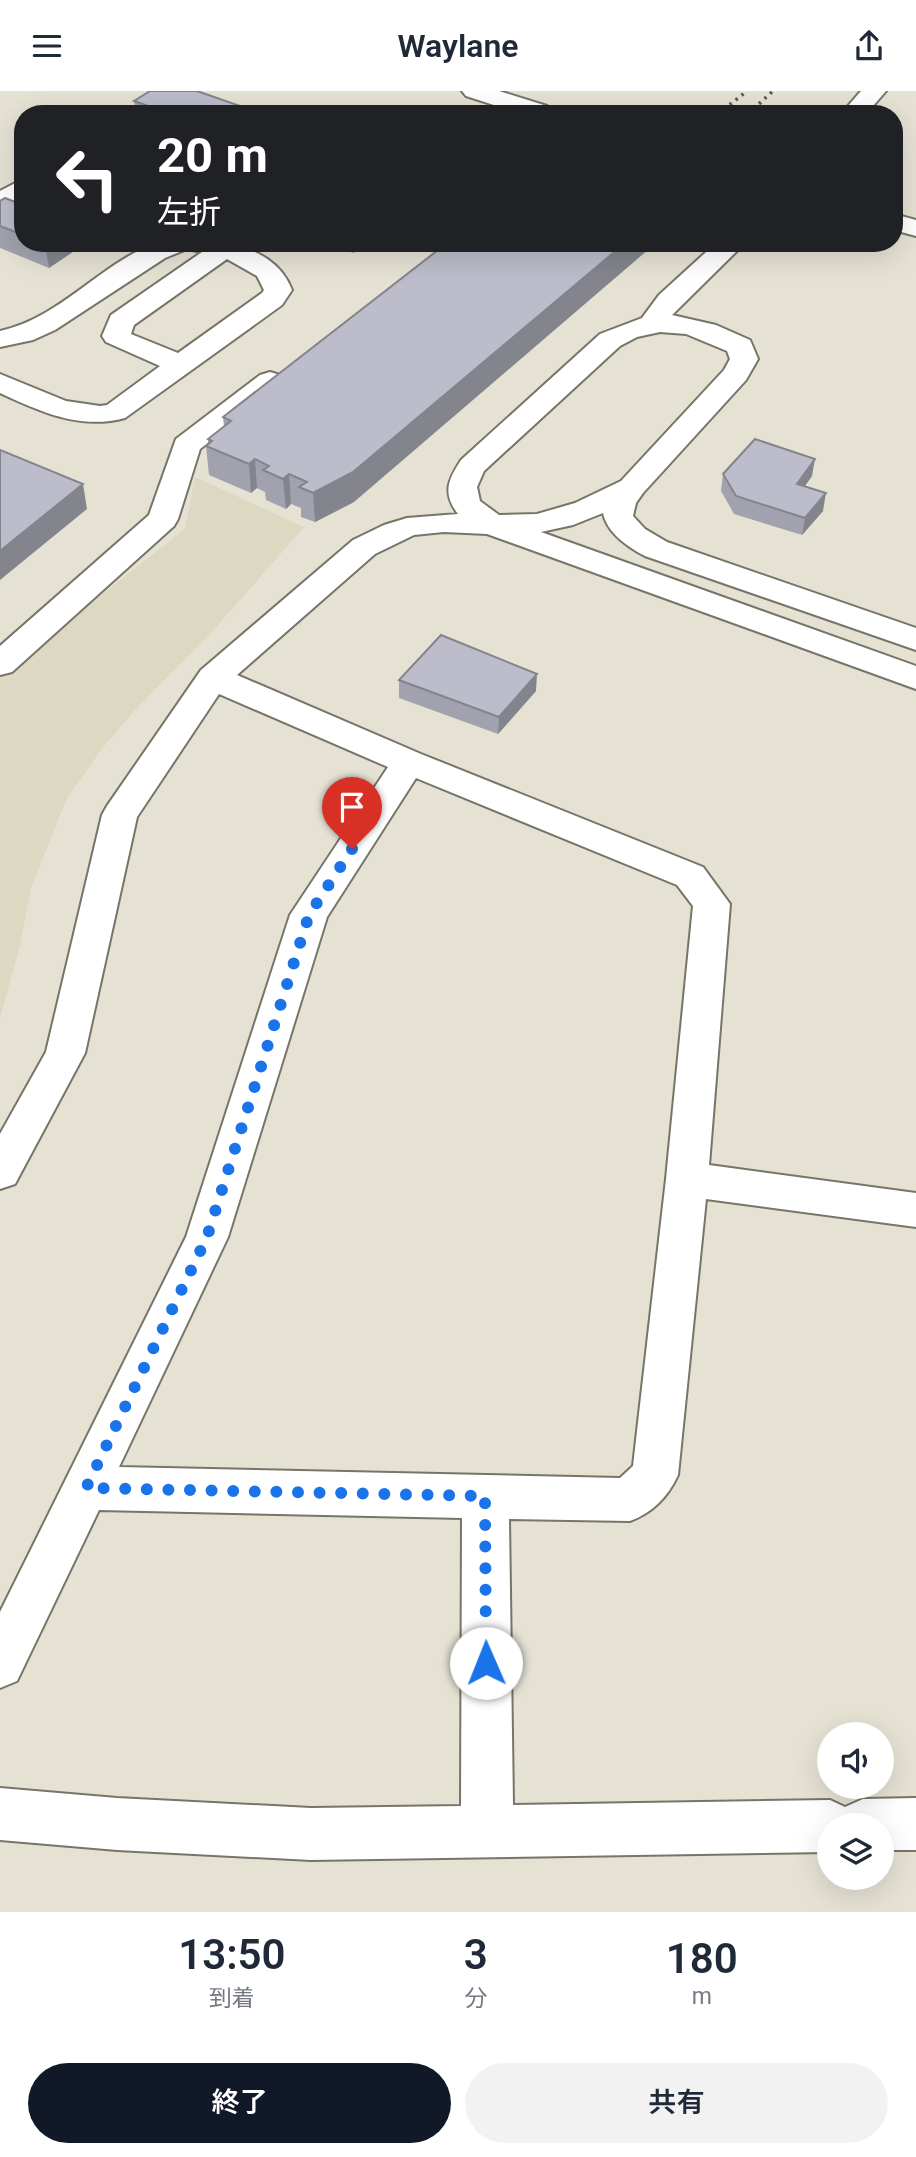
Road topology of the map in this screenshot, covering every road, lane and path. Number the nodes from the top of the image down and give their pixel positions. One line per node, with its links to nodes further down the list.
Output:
1 (474, 91): 3 (street)
2 (874, 91): 4 (street)
3 (519, 105)
4 (861, 105)
5 (157, 252): 10 (street)
6 (220, 252): 12 (street)
7 (227, 252): 12 (street)
8 (722, 252): 9 (street)
9 (653, 322): 15 (street); 16 (street)
10 (6, 338): 13 (street)
11 (297, 360): 18 (street)
12 (183, 365): 14 (street)
13 (0, 376)
14 (0, 383)
15 (632, 487): 16 (street); 17 (street)
16 (495, 526): 19 (street); 20 (street)
17 (916, 639)
18 (0, 664)
19 (213, 678): 21 (street); 22 (street)
20 (916, 678)
21 (409, 762): 23 (street); 25 (street)
22 (0, 1172)
23 (687, 1179): 24 (street); 26 (street)
24 (916, 1210)
25 (86, 1488): 26 (street); 27 (street)
26 (485, 1496): 32 (street)
27 (0, 1664)
28 (0, 1814): 32 (street)
29 (894, 1824): 30 (street)
30 (916, 1824)
31 (817, 1826): 32 (street)
32 (488, 1833)

